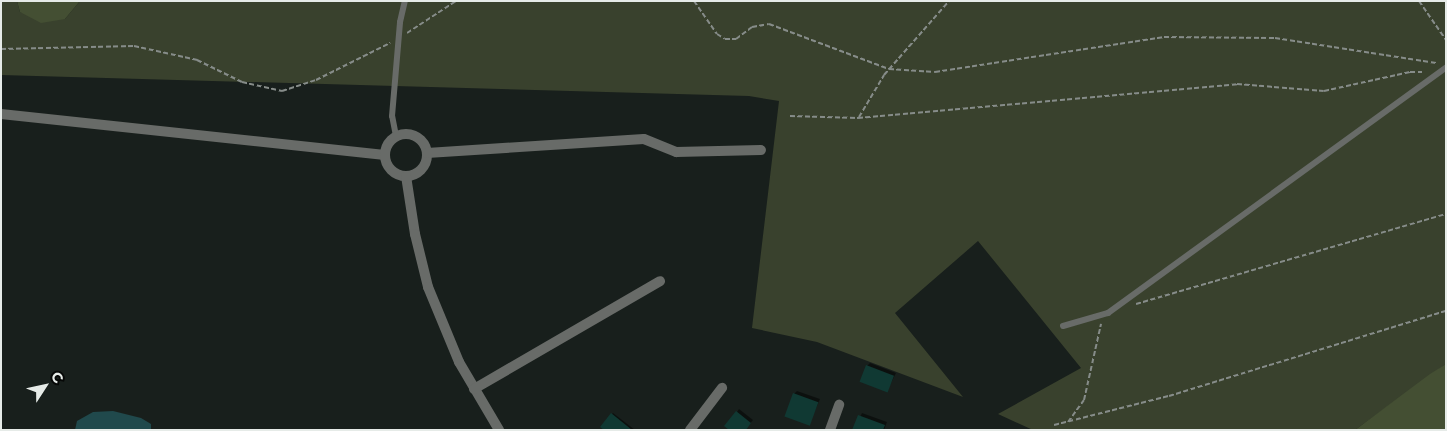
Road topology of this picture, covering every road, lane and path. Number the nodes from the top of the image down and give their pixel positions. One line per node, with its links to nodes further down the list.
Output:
1 (405, 1): 6 (lane)
2 (456, 1): 6 (path)
3 (694, 1): 10 (path)
4 (949, 1): 10 (path)
5 (1419, 1): 7 (path)
6 (399, 39): 8 (path); 15 (lane)
7 (1446, 40)
8 (1, 49)
9 (1446, 66): 10 (path); 11 (lane)
10 (889, 70): 14 (path)
11 (1437, 73): 14 (path); 24 (lane)
12 (1, 114): 18 (street)
13 (790, 116): 14 (path)
14 (858, 118)
15 (396, 136): 17 (street); 18 (street)
16 (761, 150): 17 (street)
17 (427, 153): 19 (street)
18 (385, 155): 19 (street)
19 (406, 176): 27 (street)
20 (1446, 214): 22 (path)
21 (660, 281): 27 (street)
22 (1127, 307)
23 (1446, 311): 29 (path)
24 (1108, 312): 25 (lane); 29 (path)
25 (1062, 326)
26 (722, 388): 32 (street)
27 (474, 389): 31 (street)
28 (839, 405): 33 (street)
29 (1068, 422): 30 (path)
30 (1054, 425)
31 (499, 430)
32 (690, 430)
33 (830, 430)

